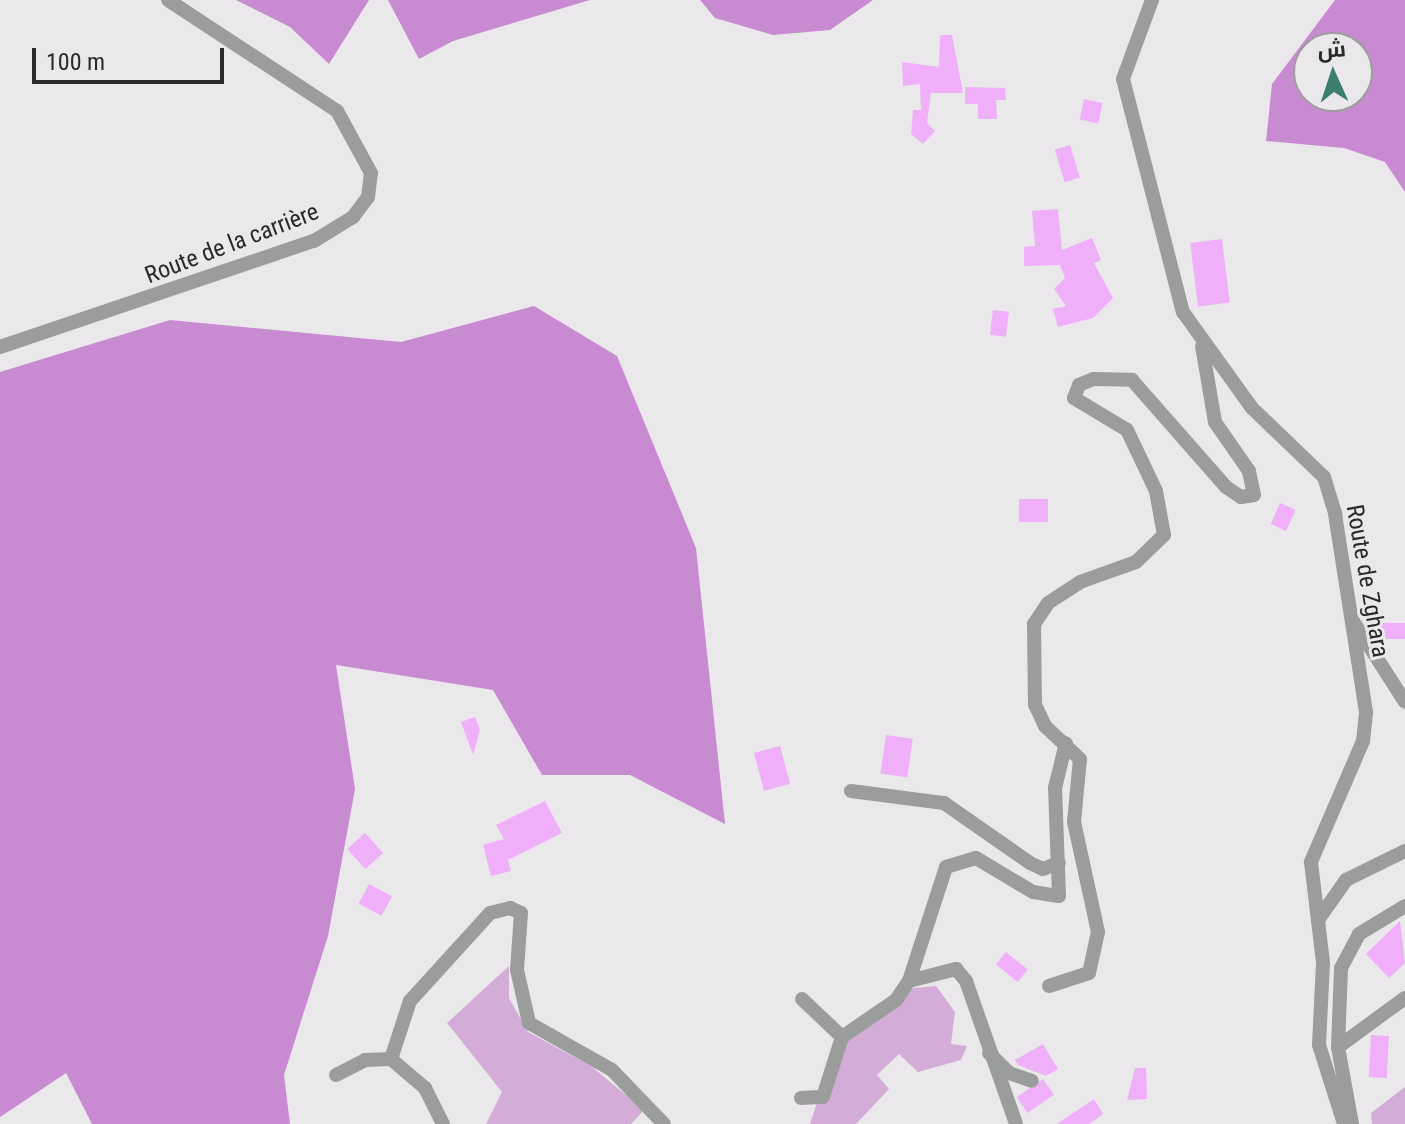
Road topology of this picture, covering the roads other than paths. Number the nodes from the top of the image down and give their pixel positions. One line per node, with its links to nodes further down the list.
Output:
1 (168, 0): 4 (street, Route de la carrière)
2 (1152, 0): 3 (street, Route de Zghara)
3 (1201, 340): 5 (street, Route de Zghara); 7 (street)
4 (0, 347)
5 (1352, 619): 6 (street); 12 (street, Route de Zghara)
6 (1405, 702)
7 (1066, 743): 10 (street); 14 (street)
8 (851, 791): 10 (street)
9 (1405, 851): 12 (street)
10 (1059, 863): 13 (street)
11 (1405, 906): 18 (street)
12 (1318, 920): 27 (street, Route de Zghara)
13 (909, 981): 17 (street); 19 (street)
14 (1049, 986)
15 (1405, 998): 18 (street)
16 (802, 999): 17 (street)
17 (842, 1037): 23 (street)
18 (1338, 1047): 28 (street)
19 (988, 1052): 22 (street); 26 (street)
20 (391, 1059): 21 (street); 24 (street); 25 (street)
21 (336, 1075)
22 (1032, 1081)
23 (801, 1098)
24 (443, 1124)
25 (664, 1124)
26 (1016, 1124)
27 (1344, 1124)
28 (1352, 1124)

